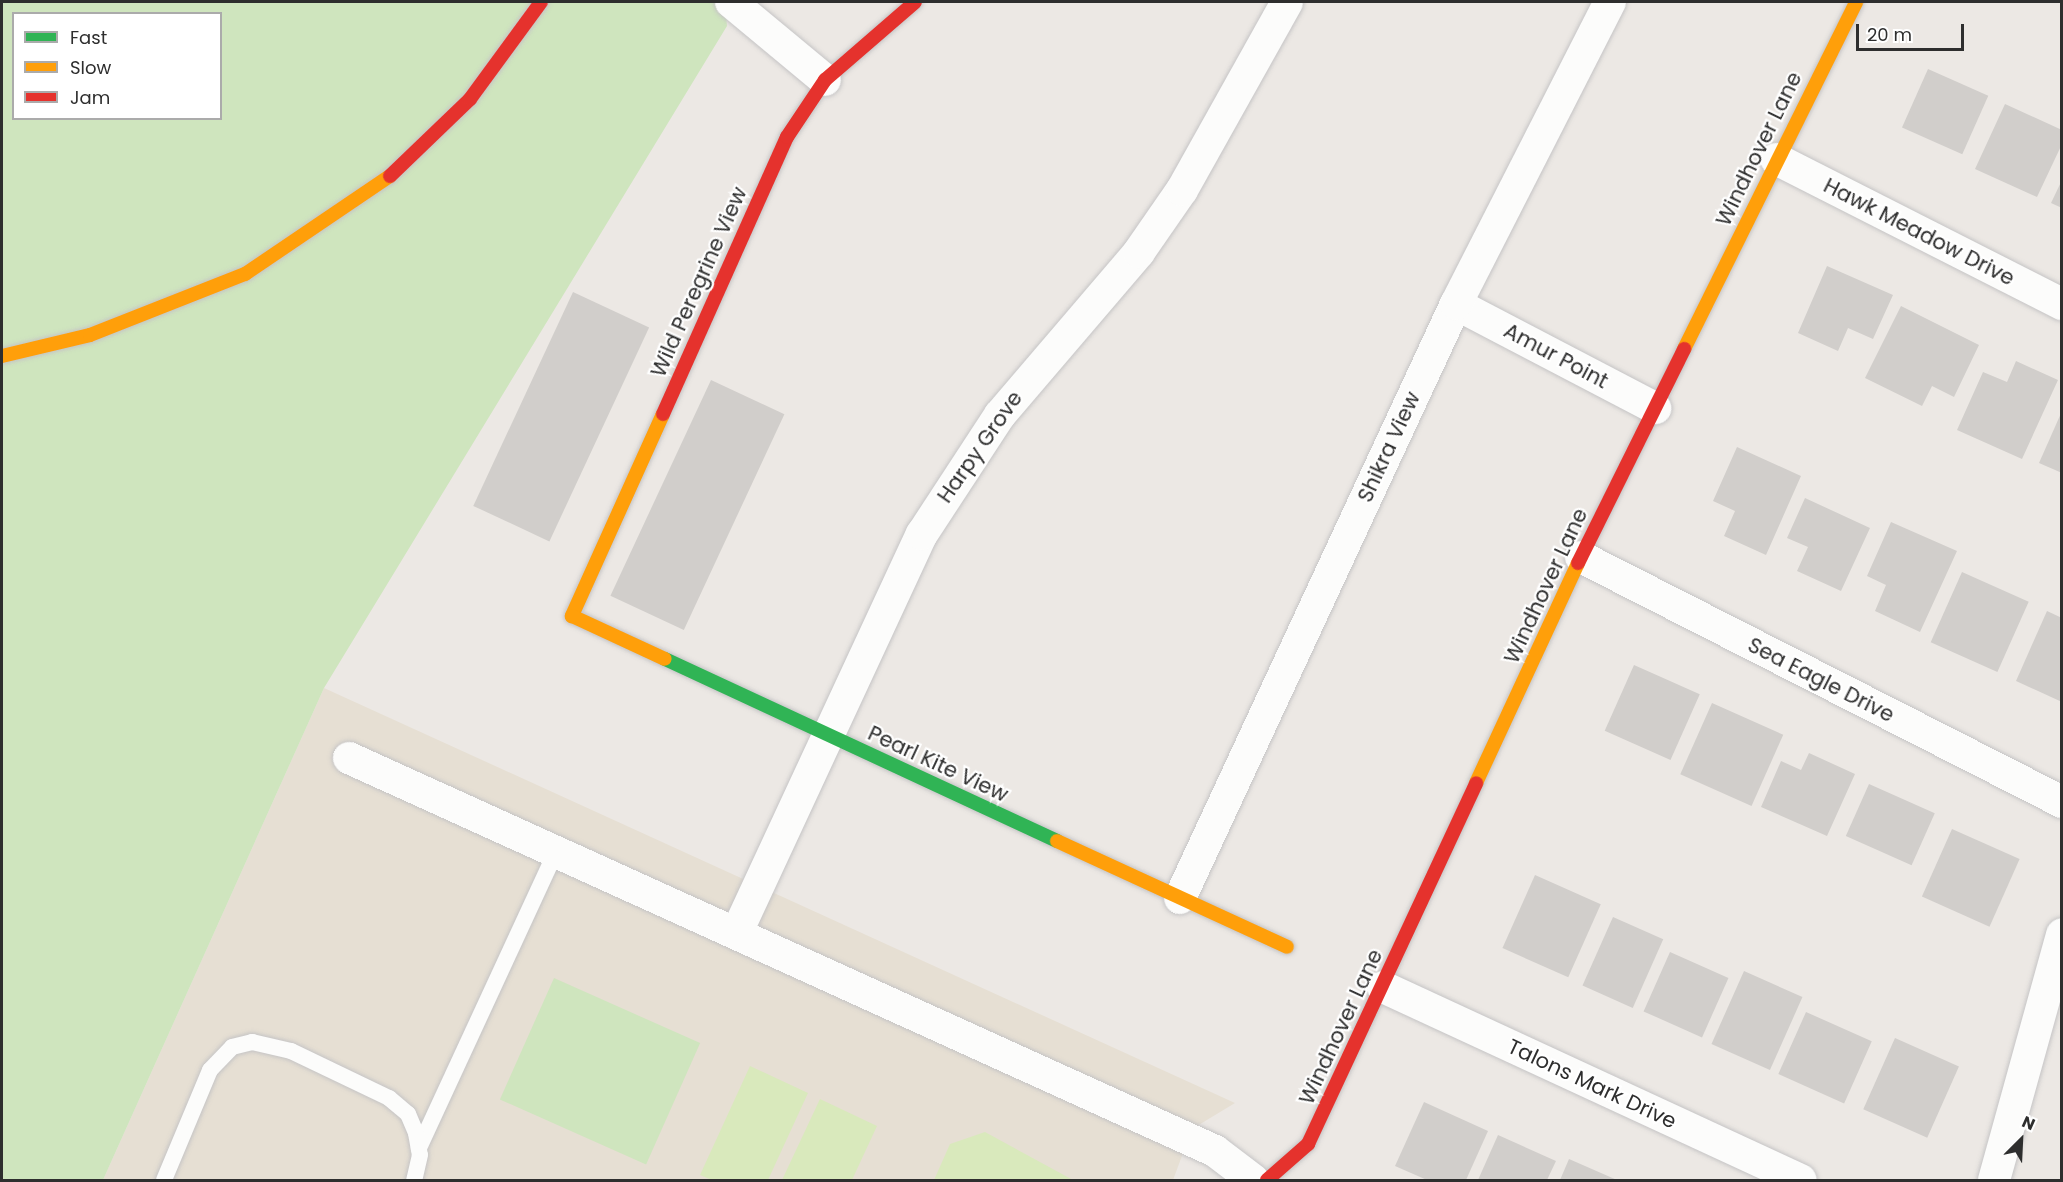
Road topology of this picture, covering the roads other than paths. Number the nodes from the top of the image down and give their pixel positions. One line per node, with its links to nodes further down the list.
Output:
1 (541, 2): 11 (street)
2 (730, 2): 7 (street)
3 (915, 2): 7 (street, Wild Peregrine View)
4 (1287, 2): 15 (street, Harpy Grove)
5 (1610, 2): 9 (street, Shikra View)
6 (1856, 2): 8 (street, Windhover Lane)
7 (825, 80): 14 (street, Wild Peregrine View)
8 (1776, 159): 10 (street, Hawk Meadow Drive); 12 (street, Windhover Lane)
9 (1456, 304): 12 (street, Amur Point); 19 (street, Shikra View)
10 (2061, 304)
11 (2, 356)
12 (1655, 408): 13 (street, Windhover Lane)
13 (1581, 557): 17 (street, Sea Eagle Drive); 23 (street, Windhover Lane)
14 (572, 616): 15 (street, Pearl Kite View)
15 (829, 737): 19 (street, Pearl Kite View); 20 (street, Harpy Grove)
16 (349, 758): 18 (street)
17 (2061, 802)
18 (556, 851): 20 (street); 24 (lane)
19 (1180, 898): 22 (street, Pearl Kite View)
20 (737, 932): 27 (street)
21 (2061, 934): 30 (street)
22 (1287, 947)
23 (1383, 987): 28 (street, Windhover Lane); 29 (street, Talons Mark Drive)
24 (419, 1148): 25 (lane); 26 (lane)
25 (164, 1180)
26 (414, 1180)
27 (1253, 1180)
28 (1266, 1180)
29 (1800, 1180)
30 (1994, 1180)

